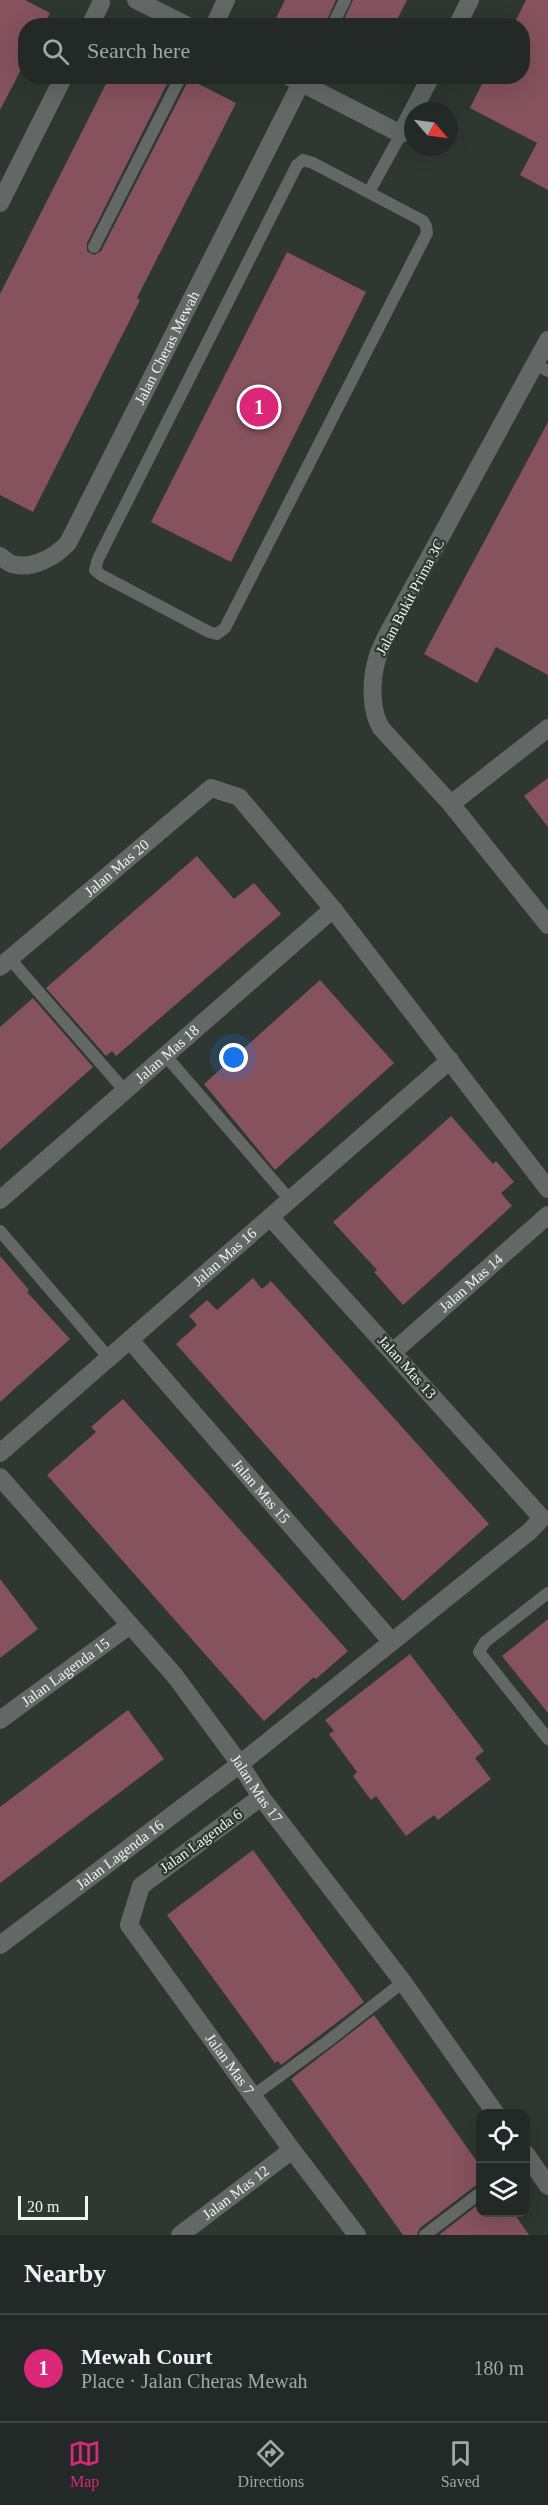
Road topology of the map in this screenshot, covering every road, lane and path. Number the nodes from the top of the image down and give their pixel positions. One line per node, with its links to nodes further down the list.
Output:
1 (136, 0): 7 (street)
2 (226, 0): 8 (street)
3 (345, 0): 9 (lane)
4 (470, 0): 10 (street)
5 (101, 3): 6 (street)
6 (94, 18)
7 (172, 18)
8 (218, 18)
9 (336, 18)
10 (461, 18)
11 (60, 84): 18 (street)
12 (177, 84): 19 (lane)
13 (296, 84): 22 (street, Jalan Cheras Mewah)
14 (307, 84): 16 (street)
15 (427, 84): 16 (street)
16 (401, 134): 17 (lane)
17 (369, 192): 17 (lane)
18 (0, 202)
19 (94, 247)
20 (548, 340): 21 (street, Jalan Bukit Prima 3C)
21 (542, 368): 24 (street, Jalan Bukit Prima 3C)
22 (0, 556)
23 (548, 728): 24 (street)
24 (451, 804): 26 (street, Jalan Bukit Prima 3C)
25 (333, 909): 27 (street, Jalan Mas 20); 28 (street, Jalan Mas 18); 29 (street)
26 (548, 925)
27 (5, 963): 30 (lane)
28 (165, 1055): 30 (street, Jalan Mas 18); 33 (lane)
29 (450, 1060): 31 (street); 33 (street, Jalan Mas 16)
30 (125, 1091): 32 (street, Jalan Mas 18)
31 (548, 1189)
32 (0, 1200)
33 (290, 1200): 35 (street, Jalan Mas 16)
34 (548, 1215): 38 (street, Jalan Mas 14)
35 (270, 1217): 37 (street, Jalan Mas 16); 38 (street, Jalan Mas 13)
36 (0, 1232): 39 (lane)
37 (130, 1340): 39 (street, Jalan Mas 16); 45 (street, Jalan Mas 15)
38 (393, 1352): 42 (street, Jalan Mas 13)
39 (109, 1358): 40 (street, Jalan Mas 16)
40 (0, 1453)
41 (0, 1477): 44 (street, Jalan Mas 17)
42 (542, 1518): 45 (street, Jalan Lagenda 16)
43 (548, 1593): 47 (lane)
44 (130, 1625): 46 (street, Jalan Lagenda 15); 48 (street, Jalan Mas 17)
45 (391, 1641): 48 (street, Jalan Lagenda 16)
46 (0, 1720)
47 (548, 1739)
48 (240, 1764): 49 (street, Jalan Mas 17); 51 (street, Jalan Lagenda 16)
49 (261, 1797): 50 (street, Jalan Lagenda 6); 52 (street, Jalan Mas 17)
50 (141, 1886): 53 (street, Jalan Mas 7)
51 (0, 1946)
52 (403, 1982): 53 (lane); 54 (street, Jalan Mas 17)
53 (254, 2095): 55 (street, Jalan Mas 7)
54 (492, 2109)
55 (292, 2150): 59 (street, Jalan Mas 12); 60 (street, Jalan Mas 7)
56 (530, 2161): 57 (street)
57 (548, 2186)
58 (476, 2196): 61 (lane)
59 (180, 2235)
60 (357, 2235)
61 (425, 2235)

